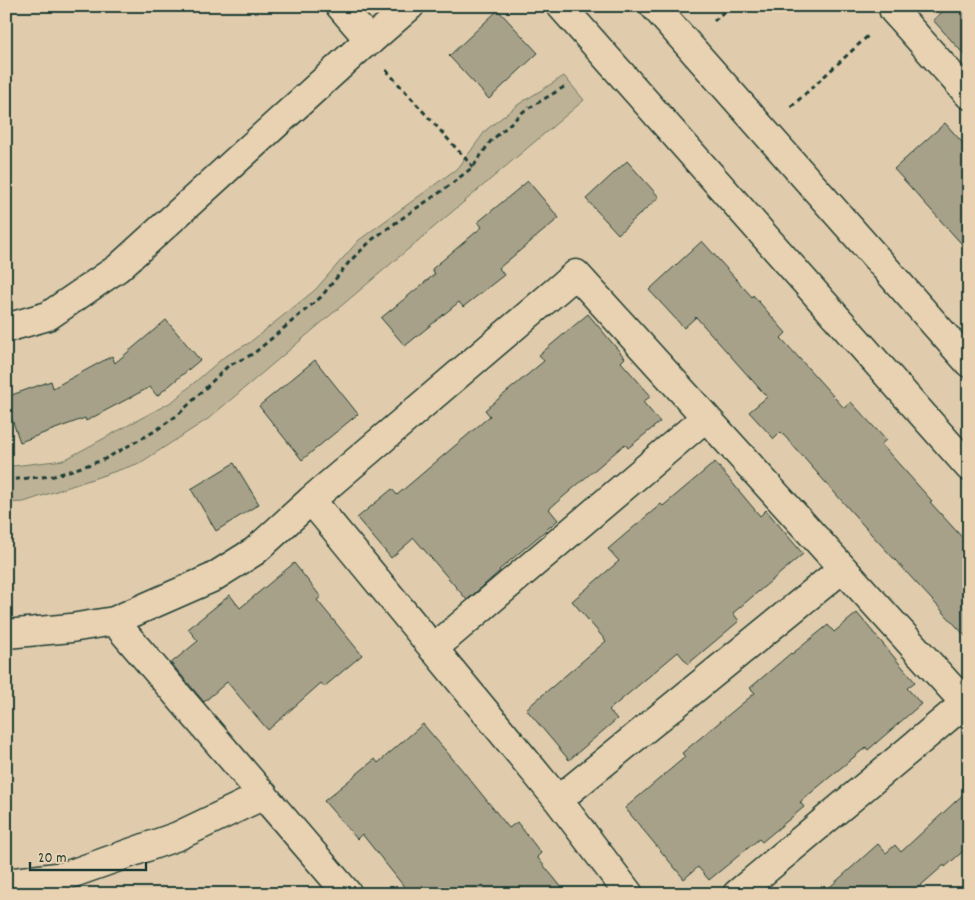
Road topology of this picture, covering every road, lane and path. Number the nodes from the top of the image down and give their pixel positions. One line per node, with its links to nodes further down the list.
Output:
1 (340, 6): 8 (street)
2 (410, 6): 8 (street)
3 (561, 6): 17 (street)
4 (654, 6): 15 (street)
5 (730, 6): 7 (path)
6 (895, 9): 11 (street); 12 (path)
7 (713, 22)
8 (370, 41): 14 (street)
9 (384, 68): 13 (path)
10 (564, 87): 13 (path)
11 (969, 95)
12 (791, 107)
13 (473, 167): 18 (path)
14 (6, 328)
15 (969, 363)
16 (706, 417): 19 (street); 20 (street); 23 (street)
17 (969, 468)
18 (6, 480)
19 (311, 500): 21 (street); 23 (street)
20 (842, 568): 25 (street); 29 (street)
21 (114, 621): 22 (street); 24 (street)
22 (6, 634)
23 (433, 649): 25 (street)
24 (264, 796): 26 (street); 27 (street)
25 (558, 800): 28 (street)
26 (6, 883)
27 (348, 894)
28 (629, 894)
29 (737, 894)

